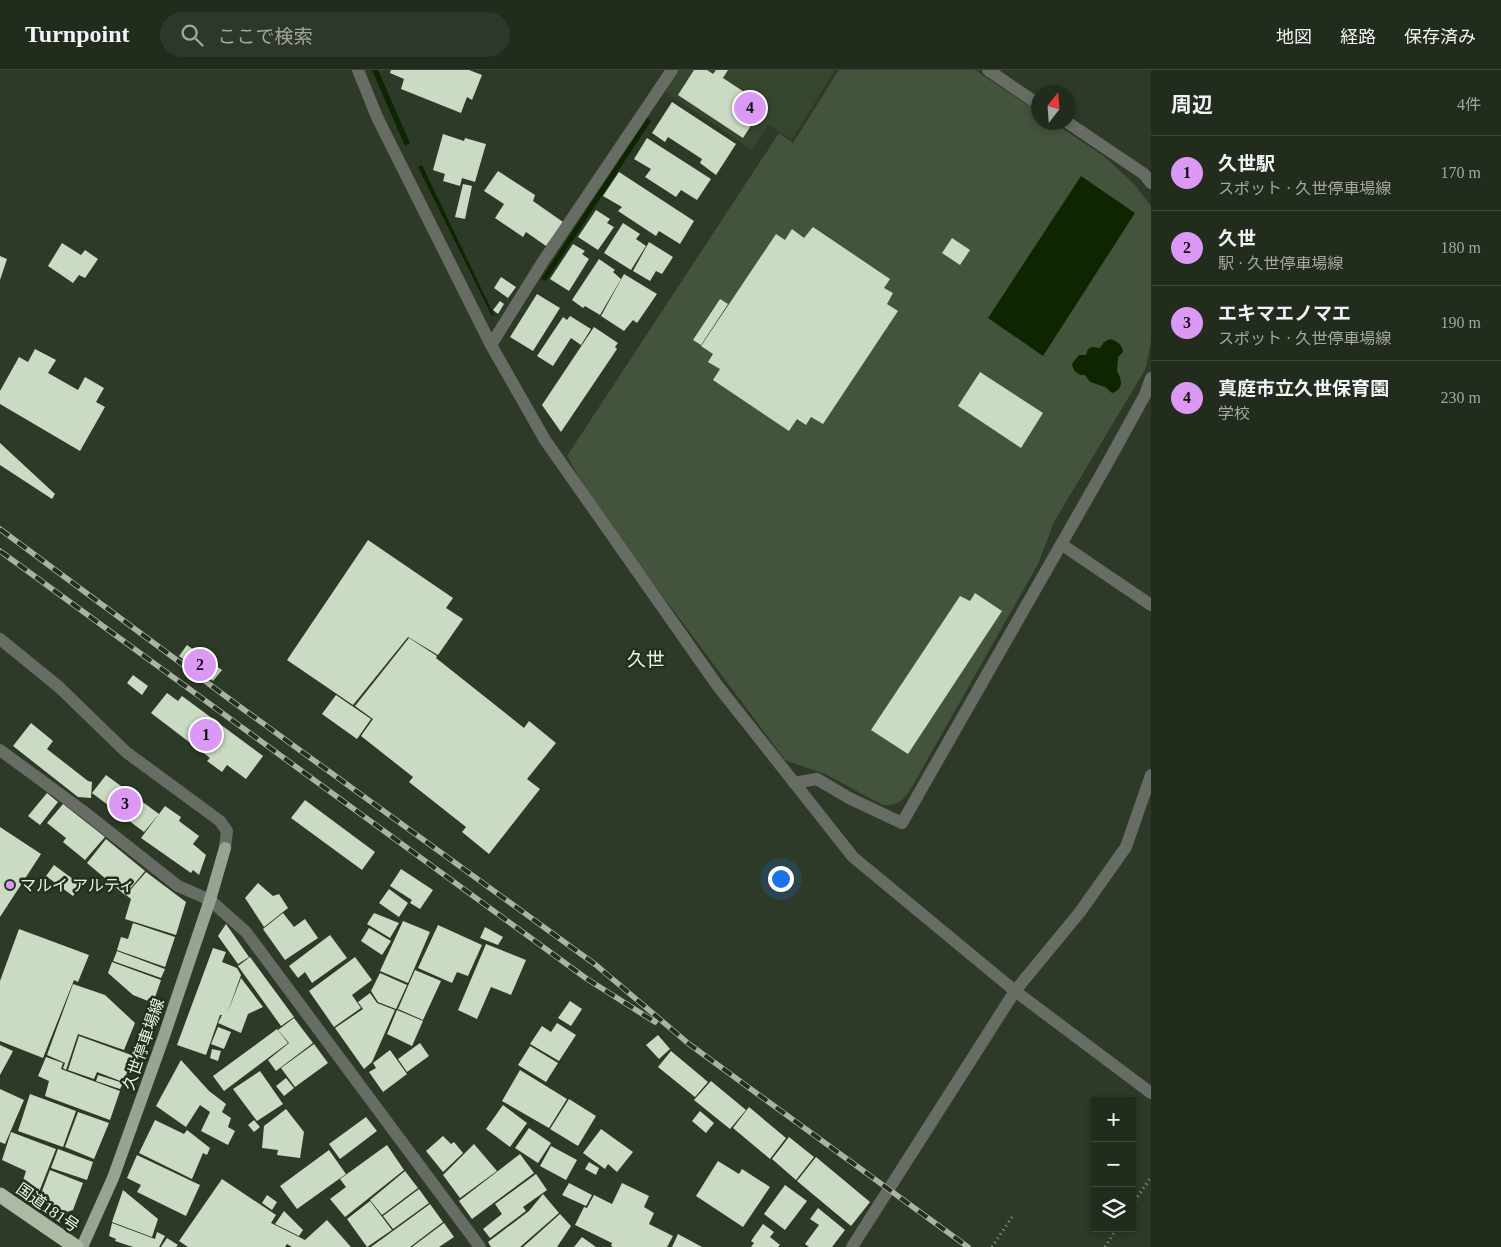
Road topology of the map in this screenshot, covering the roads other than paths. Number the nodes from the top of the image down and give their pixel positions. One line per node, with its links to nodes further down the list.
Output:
1 (358, 70): 7 (street)
2 (672, 70): 7 (street)
3 (988, 70): 4 (street)
4 (1031, 99)
5 (1076, 128): 6 (street)
6 (1151, 183)
7 (490, 345): 14 (street)
8 (1151, 378): 9 (street)
9 (1061, 544): 10 (street); 14 (street)
10 (1151, 605)
11 (0, 639): 15 (street)
12 (0, 750): 16 (street)
13 (1151, 775): 17 (street)
14 (794, 783): 17 (street)
15 (225, 848): 16 (main road, 久世停車場線)
16 (210, 900): 21 (main road, 久世停車場線); 22 (street)
17 (1015, 991): 18 (street); 23 (street)
18 (1151, 1093)
19 (0, 1195): 20 (highway, 国道181号)
20 (76, 1247)
21 (82, 1247)
22 (480, 1247)
23 (852, 1247)

